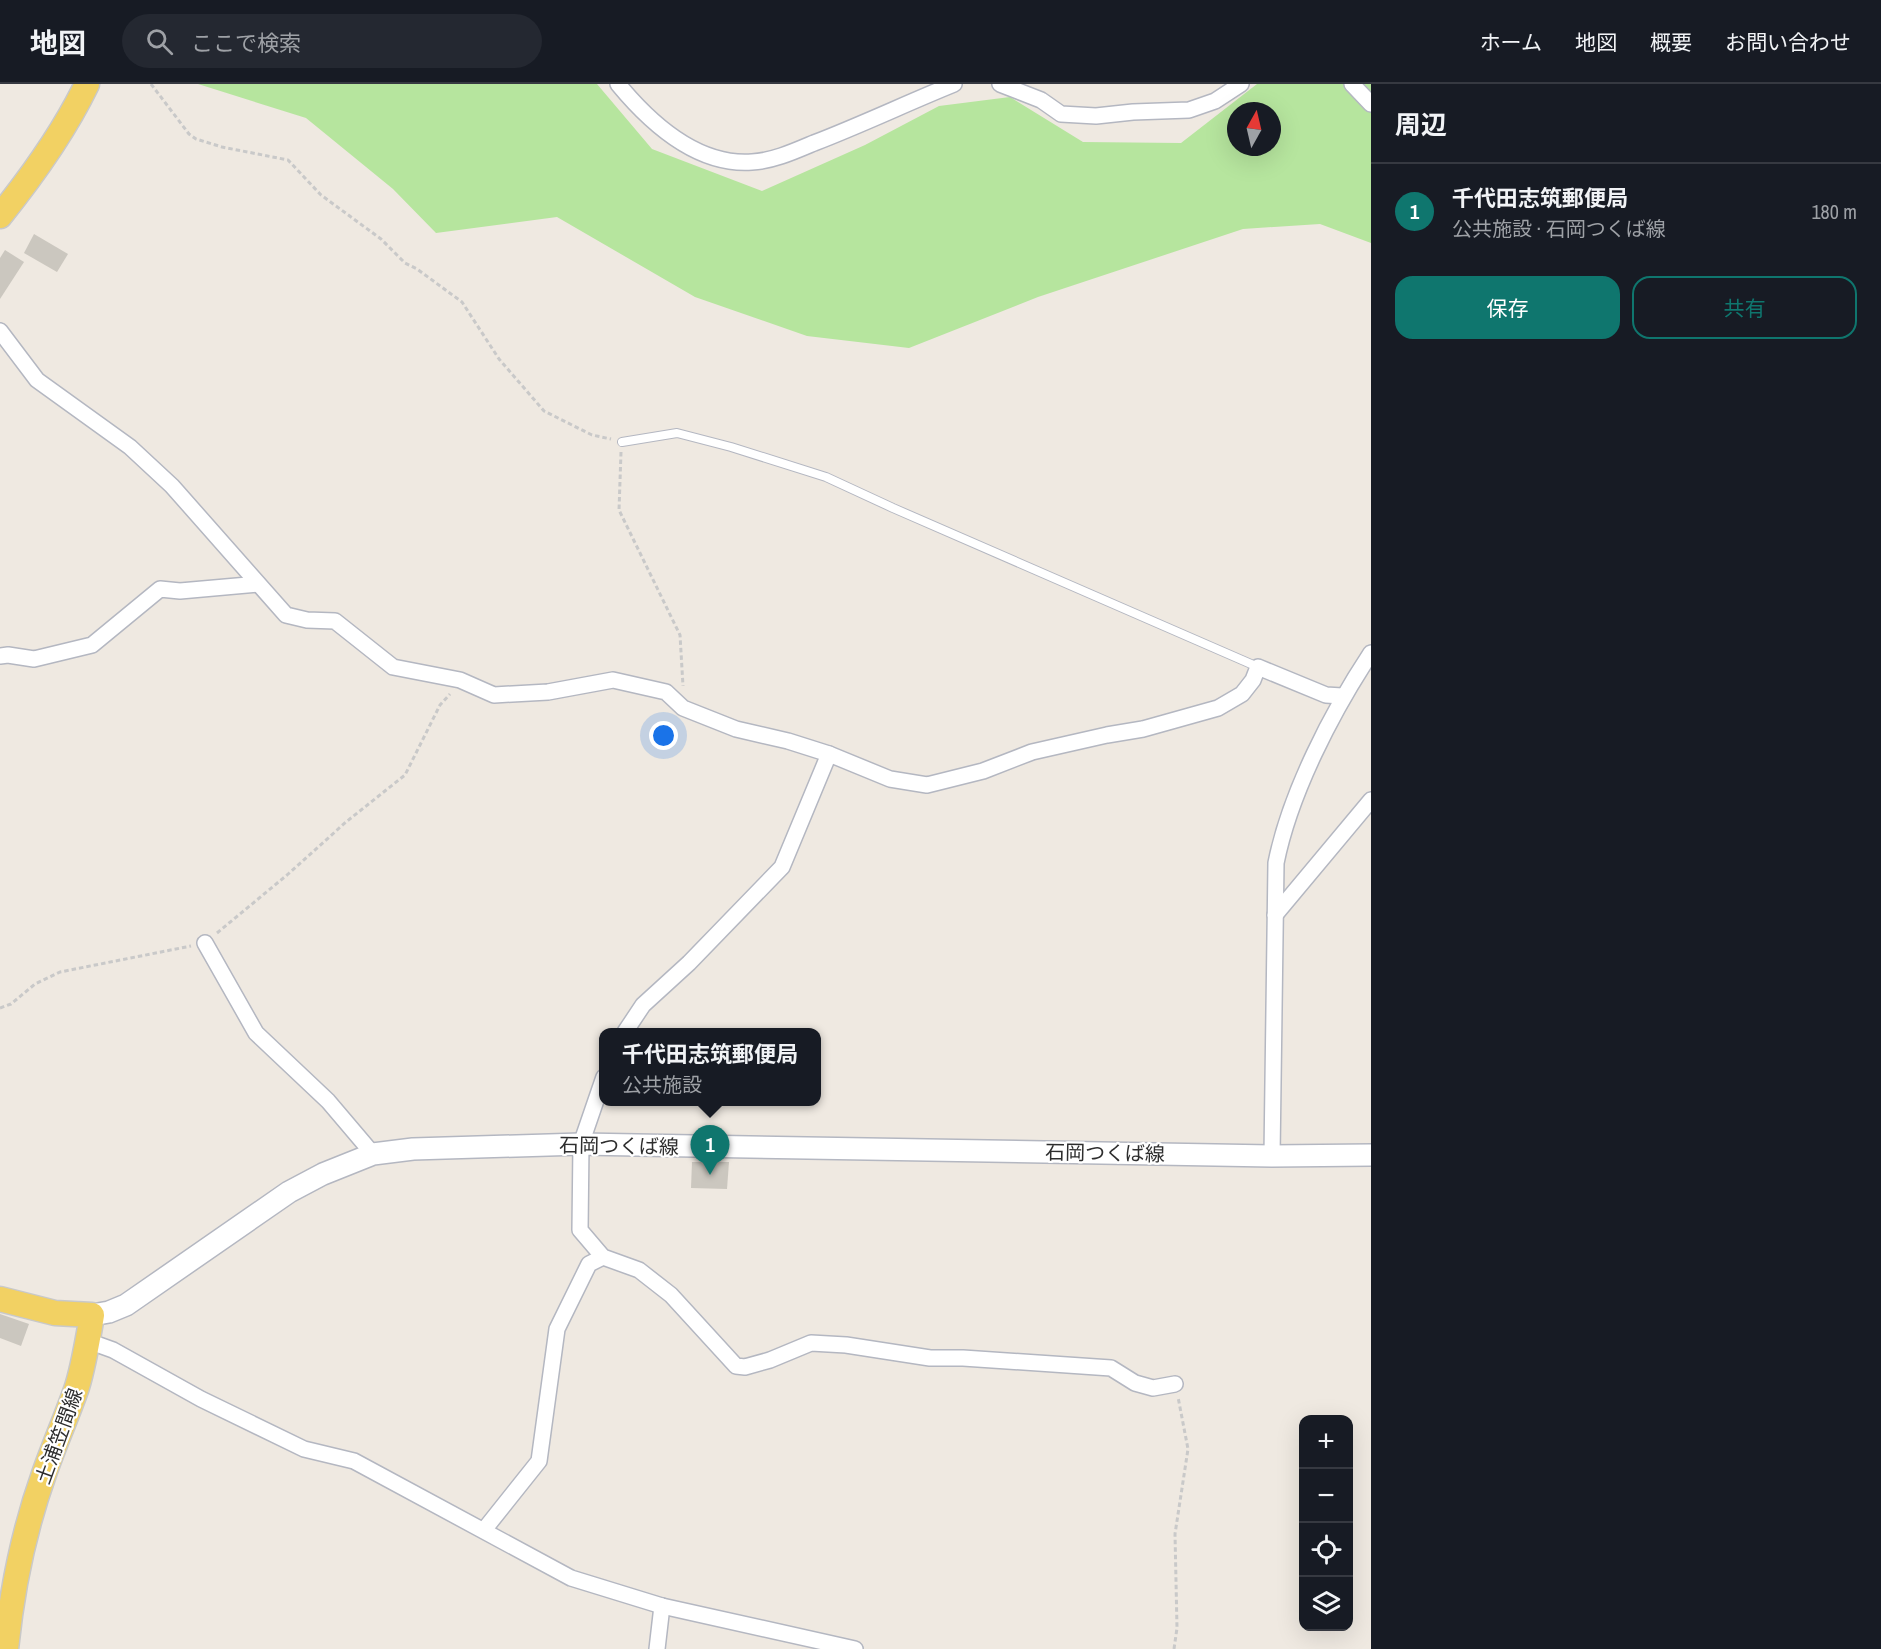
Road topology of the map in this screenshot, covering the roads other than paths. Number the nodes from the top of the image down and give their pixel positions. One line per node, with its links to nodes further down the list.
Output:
1 (87, 84): 8 (main road)
2 (618, 84): 3 (street)
3 (954, 84)
4 (1000, 84): 5 (street)
5 (1241, 84)
6 (1352, 84): 7 (street)
7 (1371, 104)
8 (0, 216)
9 (0, 331): 11 (street)
10 (622, 442): 14 (lane)
11 (258, 584): 13 (street); 16 (street)
12 (1371, 652): 15 (street)
13 (0, 656)
14 (1258, 666): 15 (street); 16 (street)
15 (1342, 696): 18 (street)
16 (829, 754): 20 (street)
17 (1371, 800): 18 (street)
18 (1275, 915): 25 (street)
19 (205, 943): 23 (street)
20 (628, 1028)
21 (599, 1089): 22 (street)
22 (580, 1144): 23 (main road, 石岡つくば線); 25 (main road, 石岡つくば線); 26 (street)
23 (373, 1154): 28 (main road, 石岡つくば線)
24 (1371, 1155): 25 (main road, 石岡つくば線)
25 (1272, 1156)
26 (603, 1257): 30 (street); 31 (street)
27 (0, 1299): 28 (main road)
28 (92, 1315): 29 (main road, 土浦笠間線)
29 (88, 1341): 31 (street); 34 (main road, 土浦笠間線)
30 (1175, 1384)
31 (484, 1530): 32 (street)
32 (662, 1606): 33 (street); 35 (street)
33 (825, 1645): 36 (street)
34 (6, 1649)
35 (657, 1649)
36 (855, 1649)

